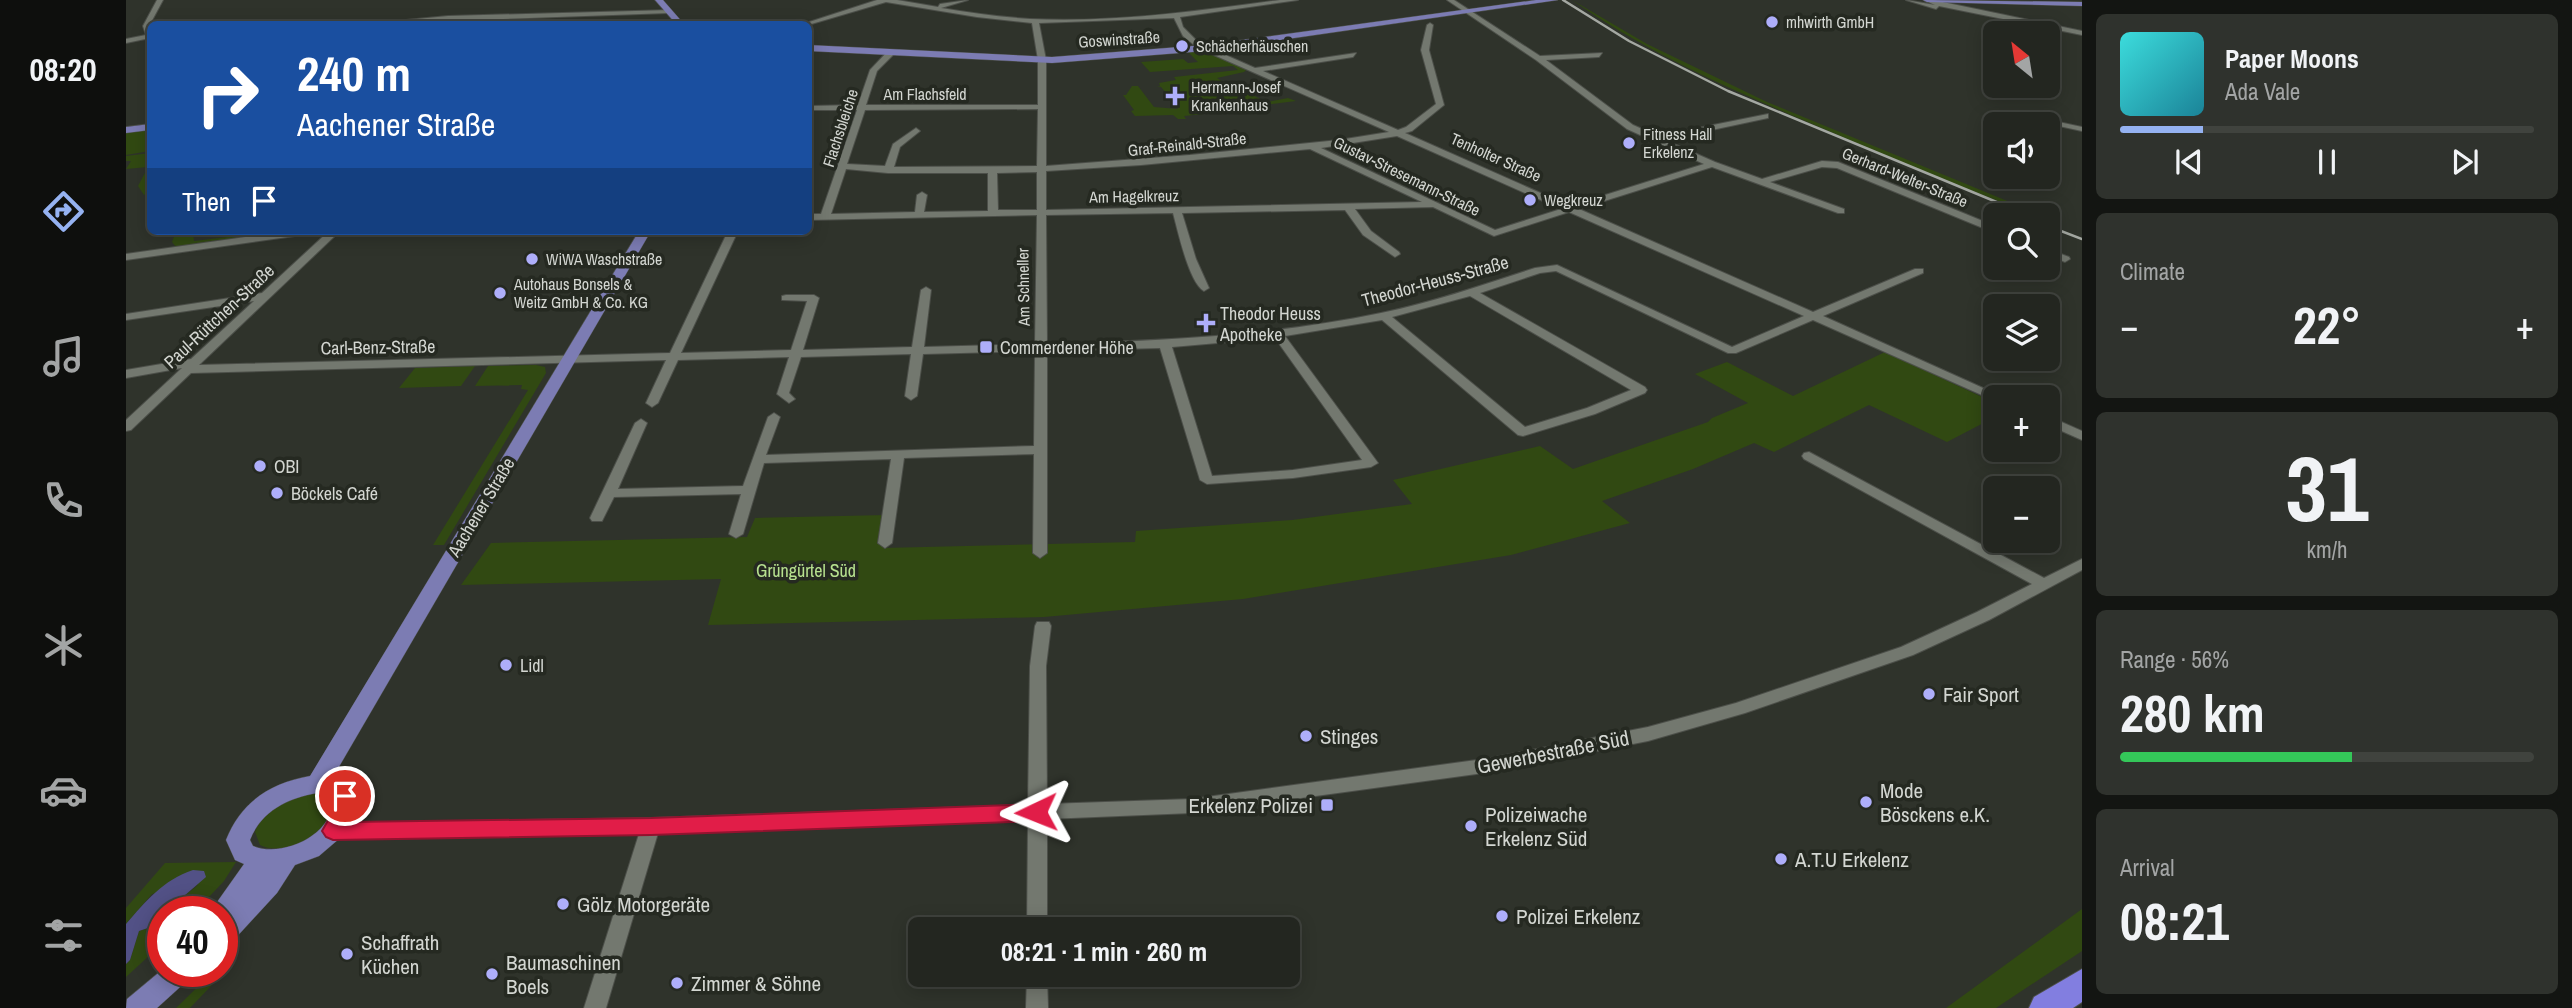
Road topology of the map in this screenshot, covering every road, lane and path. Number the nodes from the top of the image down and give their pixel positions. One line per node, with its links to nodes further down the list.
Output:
1 (160, 0): 17 (street)
2 (659, 0): 13 (main road)
3 (886, 0): 12 (street); 21 (street)
4 (965, 0): 12 (street)
5 (1295, 0): 16 (street)
6 (1554, 0): 10 (main road, Goswinstraße)
7 (1909, 0): 14 (street)
8 (1927, 0): 11 (main road); 14 (street)
9 (1451, 1): 10 (main road); 15 (street)
10 (1528, 4): 15 (main road, Goswinstraße)
11 (2082, 4)
12 (938, 7): 20 (street)
13 (668, 11): 18 (street); 19 (main road)
14 (1969, 11): 23 (street)
15 (1468, 13): 27 (main road, Goswinstraße); 31 (street)
16 (1175, 15): 20 (street); 27 (street, Tenholter Straße)
17 (149, 21)
18 (446, 21)
19 (677, 21)
20 (1035, 21): 32 (street, Am Schneller)
21 (812, 22)
22 (1430, 25): 43 (street, Graf-Reinald-Straße)
23 (2082, 33)
24 (147, 37): 25 (street)
25 (126, 41)
26 (812, 48): 28 (main road, Goswinstraße)
27 (1205, 48): 32 (main road, Goswinstraße); 33 (street, Tenholter Straße)
28 (891, 53): 32 (main road, Goswinstraße); 36 (street, Flachsbleiche)
29 (1353, 55): 33 (street)
30 (1599, 55): 31 (street)
31 (1539, 58): 44 (street)
32 (1042, 60): 34 (street, Am Schneller)
33 (1254, 70): 43 (street, Tenholter Straße)
34 (1041, 107): 36 (street, Am Flachsfeld); 49 (street, Am Schneller)
35 (812, 108): 36 (street, Am Flachsfeld)
36 (860, 108): 47 (street, Flachsbleiche)
37 (1765, 116): 44 (street)
38 (2060, 124): 40 (street)
39 (147, 127): 41 (main road)
40 (2082, 129)
41 (126, 130)
42 (916, 131): 48 (street)
43 (1398, 133): 45 (street, Graf-Reinald-Straße); 55 (street, Tenholter Straße)
44 (1657, 139): 46 (street)
45 (1309, 145): 49 (street, Graf-Reinald-Straße); 53 (street, Gustav-Stresemann-Straße)
46 (1712, 164): 51 (street); 55 (street)
47 (843, 166): 48 (street, Graf-Reinald-Straße); 62 (street, Flachsbleiche)
48 (888, 170): 50 (street, Graf-Reinald-Straße)
49 (1041, 170): 50 (street, Graf-Reinald-Straße); 58 (street, Am Schneller)
50 (992, 171): 59 (street)
51 (1761, 182): 57 (street); 63 (street, Gerhard-Welter-Straße)
52 (922, 195): 60 (street)
53 (1431, 205): 54 (street, Am Hagelkreuz); 55 (street, Gustav-Stresemann-Straße)
54 (1349, 208): 56 (street, Am Hagelkreuz); 68 (street)
55 (1572, 210): 79 (street, Tenholter Straße)
56 (1177, 211): 58 (street, Am Hagelkreuz); 73 (street)
57 (1841, 211)
58 (1040, 213): 59 (street, Am Hagelkreuz); 83 (street, Am Schneller)
59 (993, 214): 60 (street, Am Hagelkreuz)
60 (919, 215): 62 (street, Am Hagelkreuz)
61 (812, 217): 62 (street, Am Hagelkreuz)
62 (825, 217)
63 (1983, 225)
64 (281, 235): 69 (street)
65 (331, 235): 76 (street, Paul-Rüttchen-Straße)
66 (643, 235): 87 (main road, Aachener Straße)
67 (731, 235): 86 (street)
68 (1395, 254)
69 (126, 257)
70 (2060, 257): 71 (street)
71 (2065, 259)
72 (1919, 271): 79 (street)
73 (1204, 288)
74 (926, 289): 84 (street)
75 (1471, 292): 78 (street, Theodor-Heuss-Straße); 78 (street); 79 (street, Theodor-Heuss-Straße)
76 (265, 296): 80 (street); 88 (street, Paul-Rüttchen-Straße)
77 (786, 298): 85 (street)
78 (1384, 316): 81 (street, Theodor-Heuss-Straße)
79 (1812, 316): 90 (street, Tenholter Straße)
80 (126, 317)
81 (1278, 334): 82 (street, Theodor-Heuss-Straße); 82 (street)
82 (1165, 344): 83 (street, Theodor-Heuss-Straße)
83 (1041, 347): 84 (street); 99 (street, Am Schneller)
84 (917, 351): 85 (street); 91 (street)
85 (796, 353): 86 (street); 92 (street)
86 (674, 356): 87 (street); 93 (street)
87 (569, 360): 88 (street, Carl-Benz-Straße); 112 (main road, Aachener Straße)
88 (192, 365): 89 (street, Carl-Benz-Straße); 97 (street, Paul-Rüttchen-Straße)
89 (126, 373)
90 (1983, 391)
91 (911, 396)
92 (789, 399)
93 (652, 404)
94 (774, 416): 102 (street)
95 (641, 423): 104 (street)
96 (2060, 426): 98 (street)
97 (126, 427)
98 (2082, 436)
99 (1039, 450): 100 (street); 108 (street, Am Schneller)
100 (898, 454): 102 (street); 107 (street)
101 (1809, 456): 110 (street)
102 (758, 459): 103 (street)
103 (750, 490): 104 (street); 106 (street)
104 (609, 493): 105 (street)
105 (597, 518)
106 (736, 534)
107 (885, 543)
108 (1040, 553)
109 (2082, 564): 110 (street, Gewerbestraße Süd)
110 (2044, 584): 113 (street, Gewerbestraße Süd)
111 (1043, 626): 113 (street)
112 (317, 784): 115 (main road); 117 (main road)
113 (1036, 812): 114 (street, Gewerbestraße Süd); 119 (street)
114 (651, 826): 115 (street, Gewerbestraße Süd); 125 (street)
115 (333, 831): 116 (main road)
116 (286, 858): 117 (main road); 120 (main road)
117 (259, 860): 118 (main road)
118 (237, 896)
119 (1037, 917)
120 (238, 918)
121 (2082, 984): 127 (highway)
122 (161, 987): 124 (main road)
123 (1037, 987): 126 (street)
124 (137, 1008)
125 (595, 1008)
126 (1037, 1008)
127 (2045, 1008)

